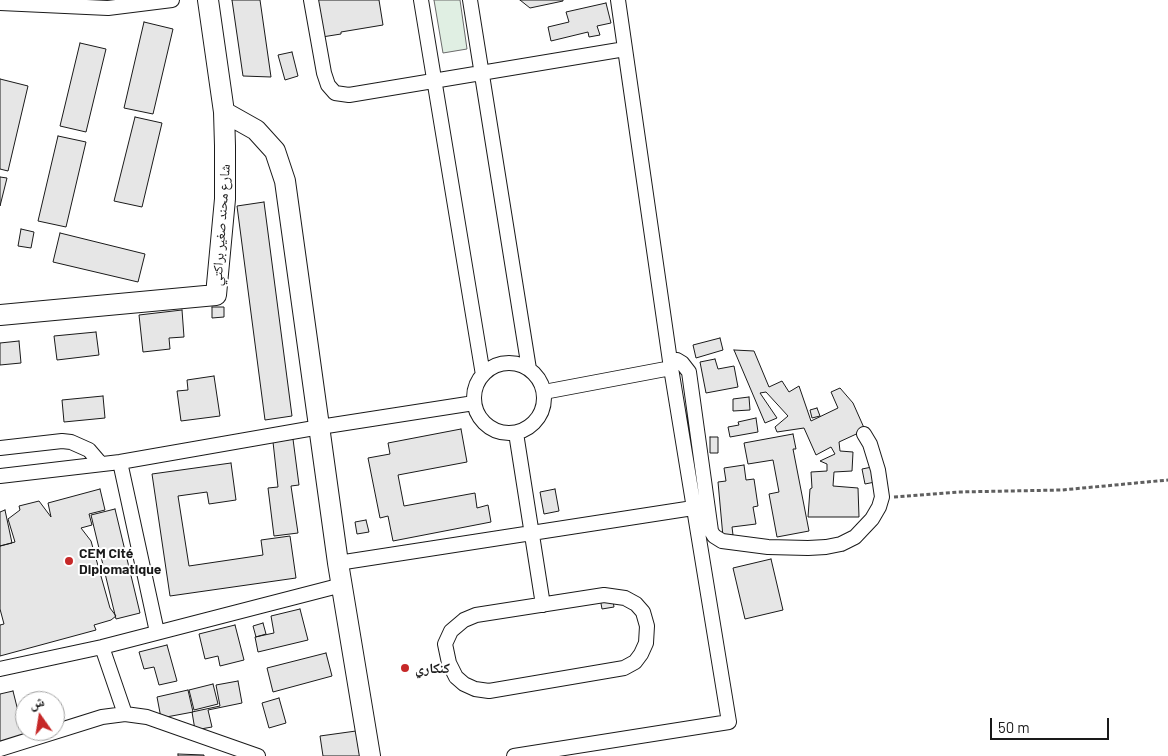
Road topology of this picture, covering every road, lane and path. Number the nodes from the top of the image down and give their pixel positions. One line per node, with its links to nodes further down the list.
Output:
1 (172, 0): 7 (street)
2 (208, 0): 11 (street, شارع محند صغير براكتي)
3 (311, 0): 10 (street)
4 (421, 0): 10 (street)
5 (470, 0): 9 (street)
6 (618, 0): 8 (street)
7 (0, 3)
8 (625, 49): 9 (street); 13 (street)
9 (482, 73): 10 (street); 14 (street)
10 (434, 81): 15 (street)
11 (224, 112): 12 (street, شارع محند صغير براكتي); 18 (street)
12 (0, 315)
13 (670, 364): 16 (street); 26 (street); 27 (street)
14 (529, 369): 15 (street); 16 (street)
15 (483, 375): 17 (street)
16 (544, 392): 19 (street)
17 (474, 403): 18 (street); 19 (street)
18 (320, 427): 22 (street); 29 (street)
19 (516, 433): 28 (street)
20 (864, 434): 26 (street)
21 (0, 448): 23 (street)
22 (120, 462): 23 (street); 32 (street)
23 (101, 464): 24 (street)
24 (0, 476)
25 (1168, 480): 26 (path)
26 (882, 497)
27 (693, 508): 28 (street); 39 (street)
28 (532, 533): 29 (street); 31 (street)
29 (338, 563): 30 (street)
30 (342, 585): 32 (street); 38 (street)
31 (543, 605): 31 (street)
32 (157, 632): 33 (street)
33 (102, 647): 34 (street); 35 (street)
34 (0, 669)
35 (125, 714): 36 (street); 37 (street)
36 (0, 750)
37 (258, 756)
38 (370, 756)
39 (514, 756)

